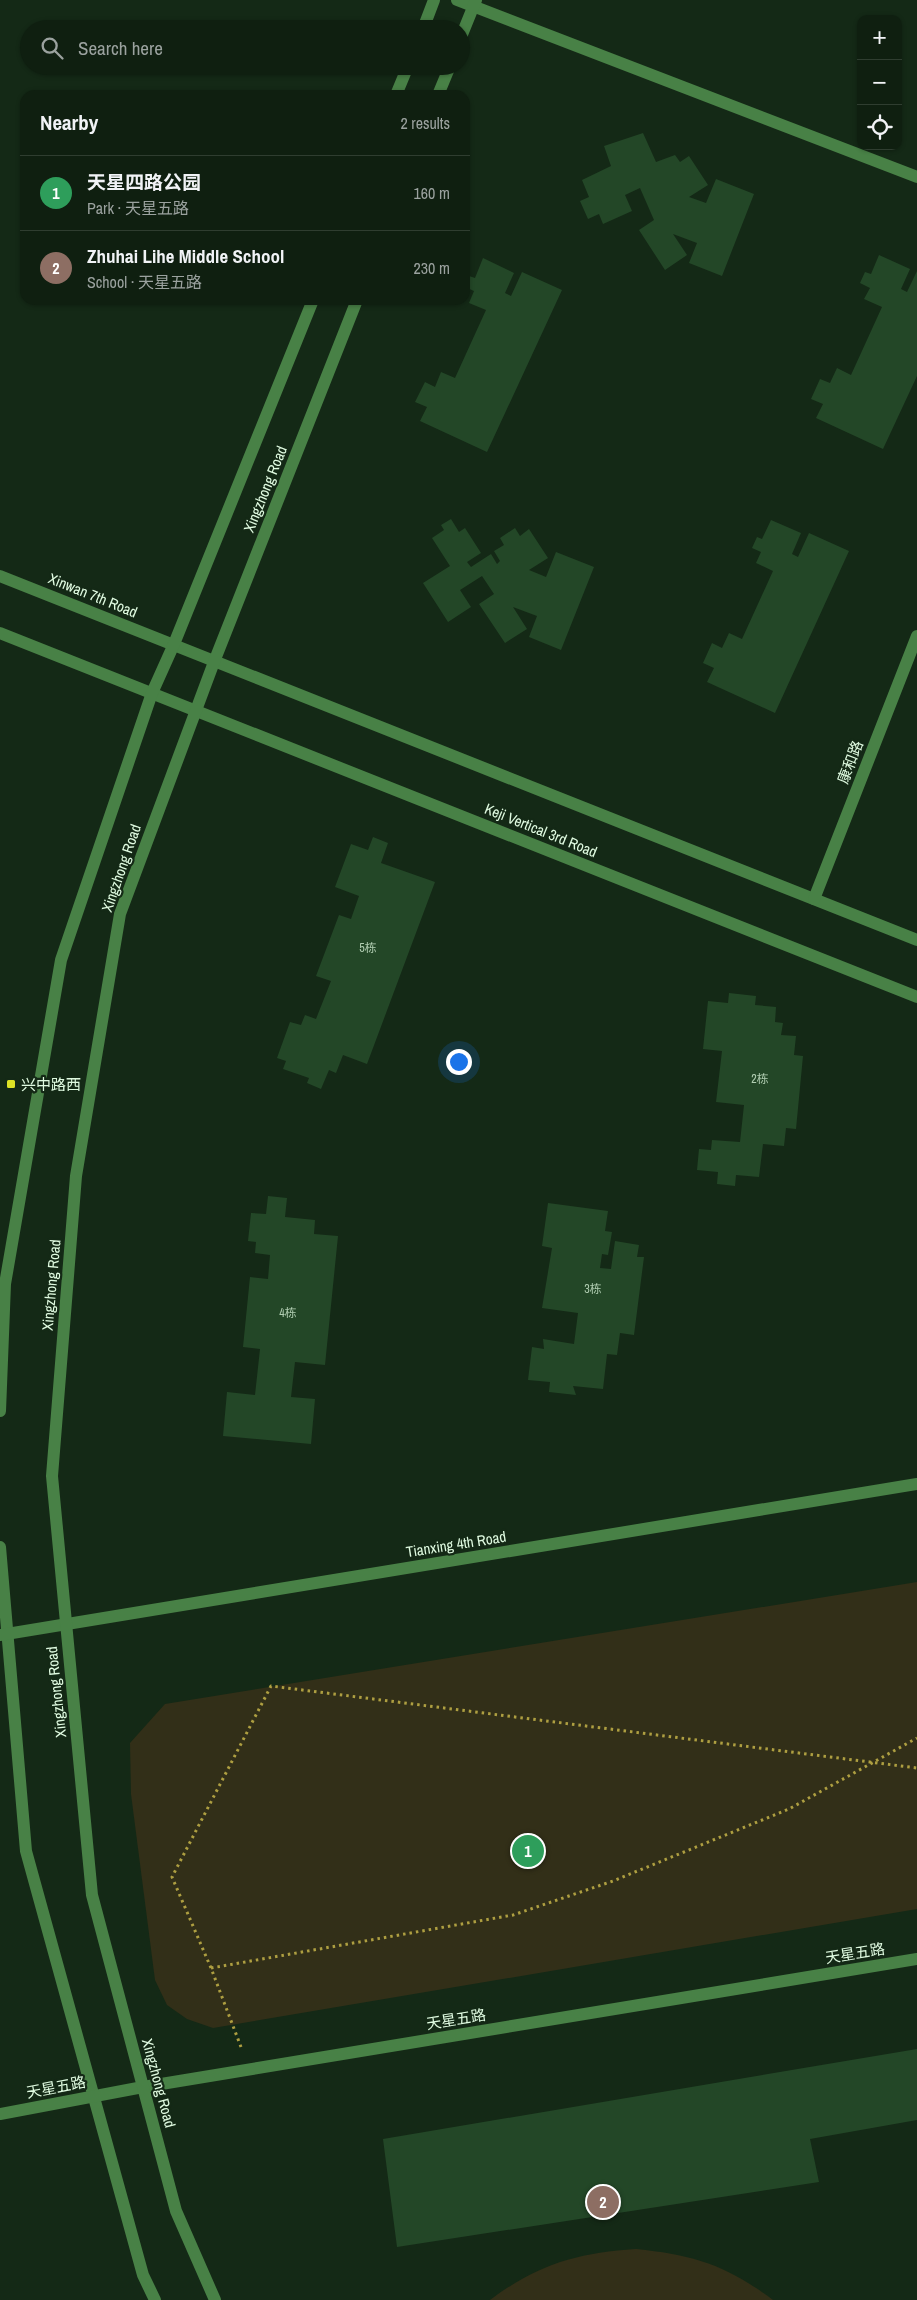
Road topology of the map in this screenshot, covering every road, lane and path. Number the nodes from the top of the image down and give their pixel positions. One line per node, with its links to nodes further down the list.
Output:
1 (434, 0): 4 (street)
2 (457, 0): 3 (street)
3 (475, 3): 5 (street); 10 (street)
4 (426, 20)
5 (468, 20)
6 (404, 75): 8 (street)
7 (446, 75): 9 (street)
8 (398, 90)
9 (440, 90)
10 (917, 177)
11 (311, 305): 16 (street, Xingzhong Road)
12 (355, 305): 17 (street, Xingzhong Road)
13 (0, 576): 16 (street, Xinwan 7th Road)
14 (0, 633): 18 (street)
15 (917, 636): 20 (street, 康和路)
16 (174, 644): 17 (street); 18 (street, Xingzhong Road)
17 (214, 662): 19 (street, Xingzhong Road); 20 (street)
18 (152, 694): 19 (street, Keji Vertical 3rd Road); 23 (street, Xingzhong Road)
19 (195, 710): 22 (street, Keji Vertical 3rd Road); 26 (street, Xingzhong Road)
20 (814, 899): 21 (street)
21 (917, 940)
22 (917, 996)
23 (0, 1411)
24 (917, 1484): 26 (street, Tianxing 4th Road)
25 (0, 1547): 27 (street)
26 (66, 1624): 27 (street, Tianxing 4th Road); 34 (street, Xingzhong Road)
27 (4, 1635): 35 (street)
28 (917, 1738): 29 (path)
29 (874, 1763): 30 (path); 32 (path); 32 (path)
30 (917, 1768)
31 (917, 1959): 33 (street, 天星五路)
32 (211, 1968): 33 (path)
33 (249, 2069): 34 (street, 天星五路)
34 (143, 2086): 35 (street, 天星五路); 38 (street, Xingzhong Road)
35 (94, 2096): 36 (street, 天星五路); 37 (street)
36 (0, 2114)
37 (155, 2300)
38 (215, 2300)

